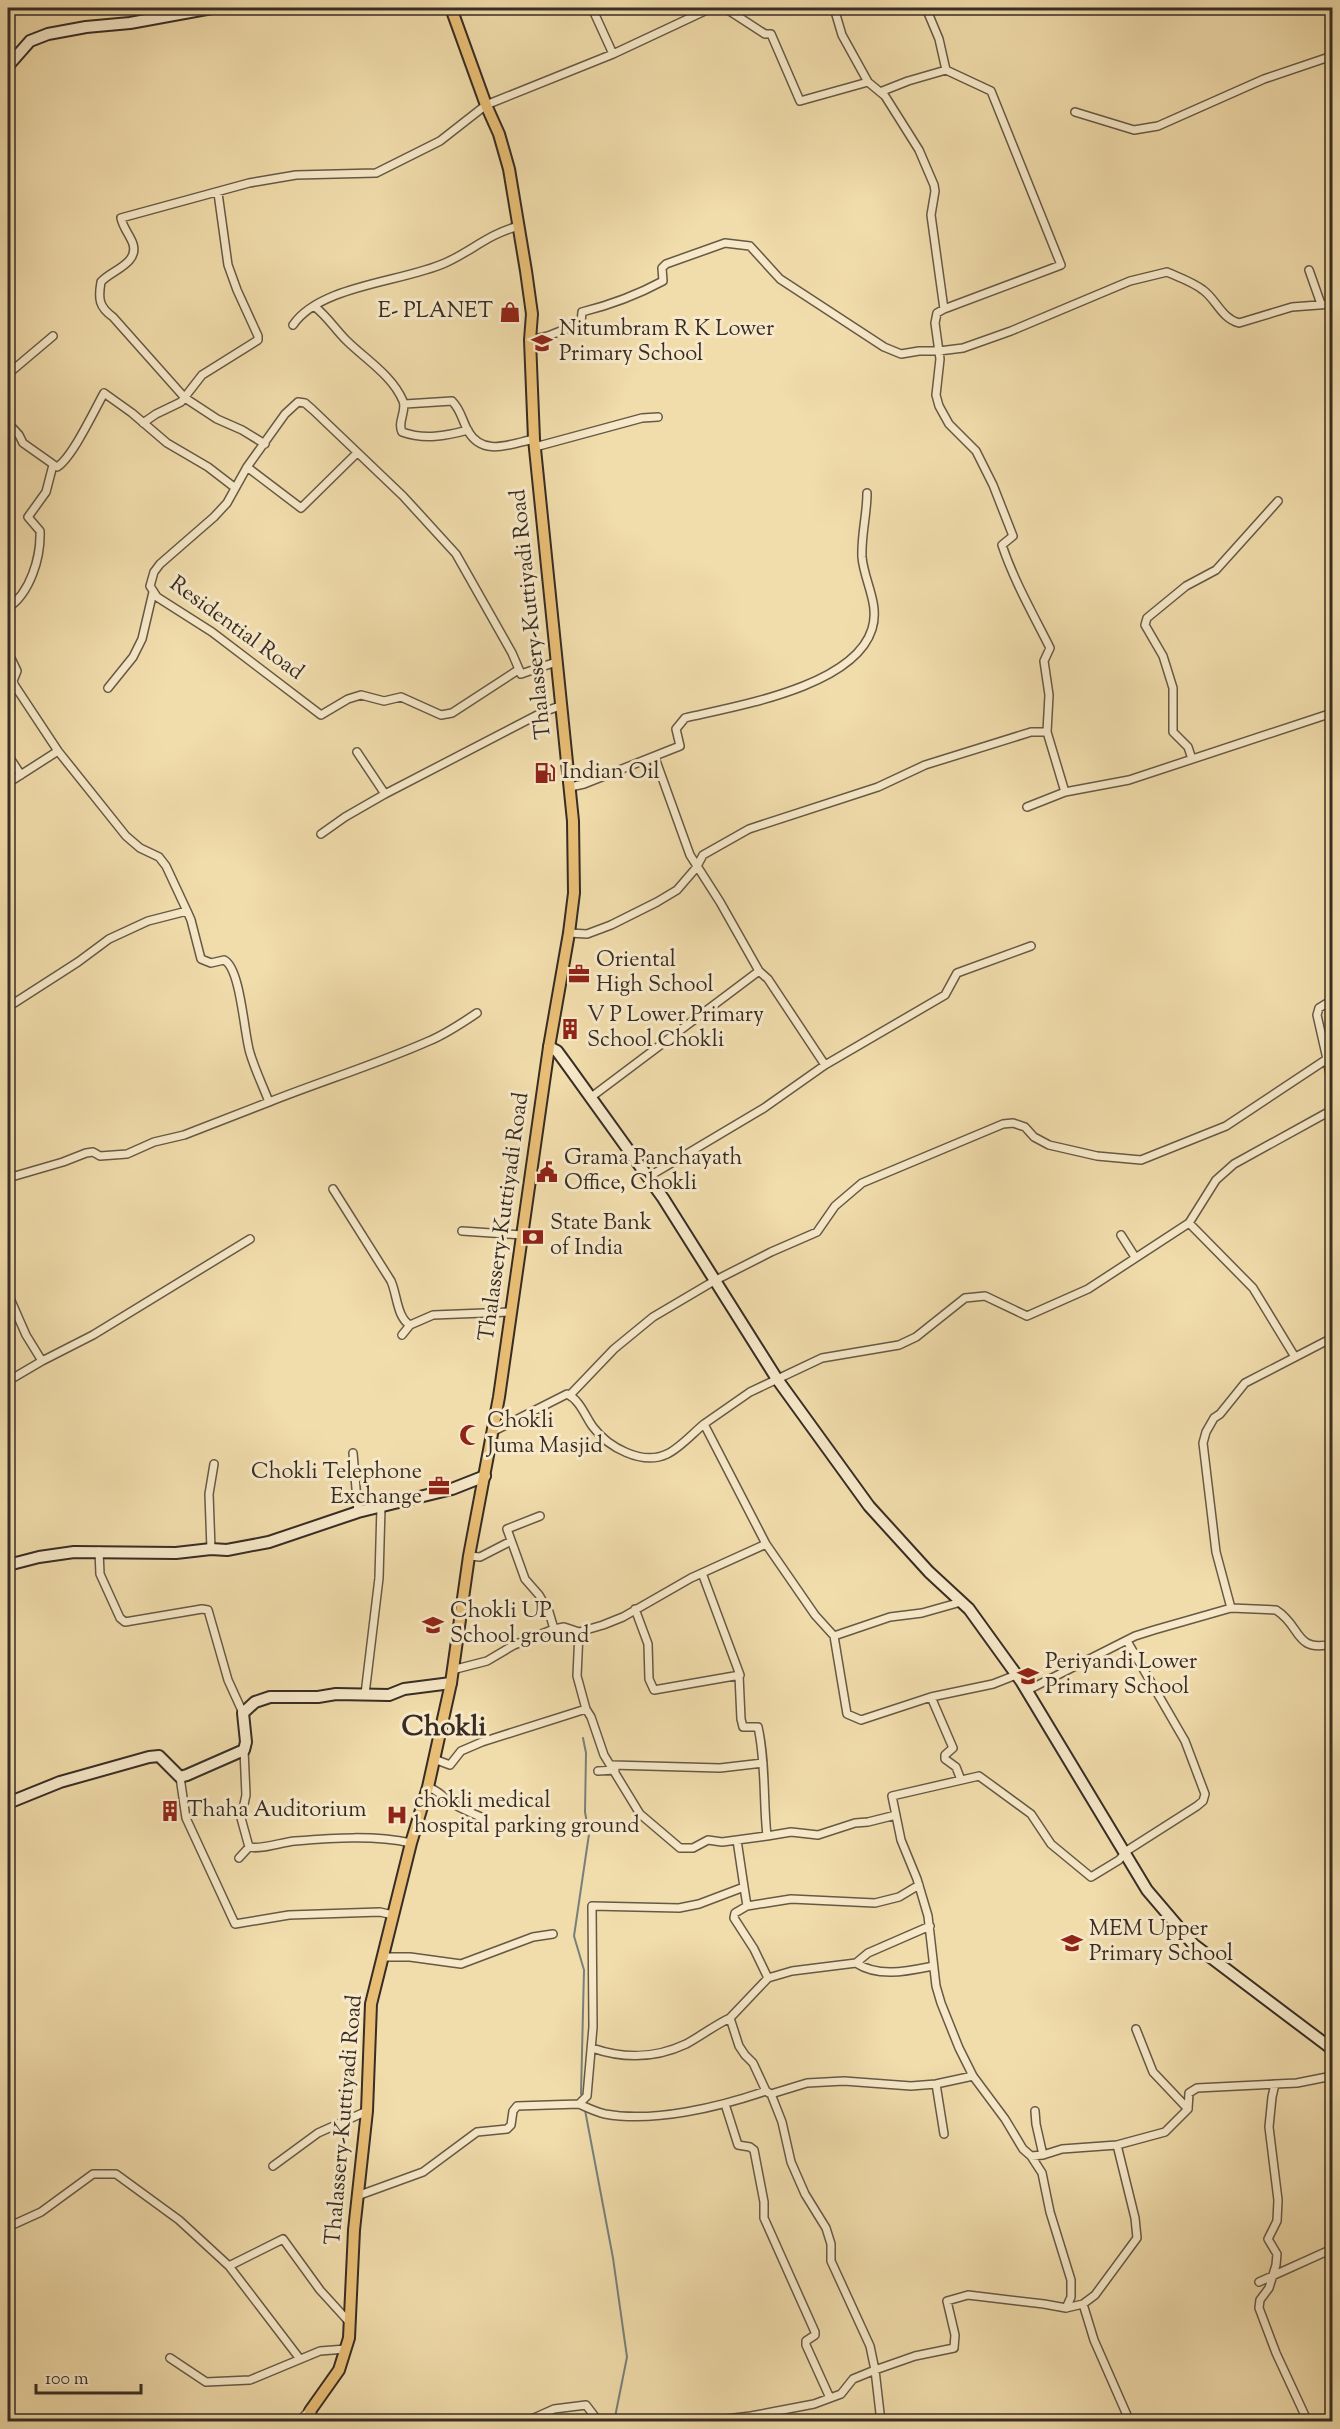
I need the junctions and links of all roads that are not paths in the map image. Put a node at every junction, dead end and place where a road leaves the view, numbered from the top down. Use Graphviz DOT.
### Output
graph roads {
  1 [pos="212,8"];
  2 [pos="452,8"];
  3 [pos="592,8"];
  4 [pos="686,8"];
  5 [pos="711,8"];
  6 [pos="725,8"];
  7 [pos="834,8"];
  8 [pos="926,8"];
  9 [pos="168,11"];
  10 [pos="692,17"];
  11 [pos="613,54"];
  12 [pos="1332,56"];
  13 [pos="8,66"];
  14 [pos="946,70"];
  15 [pos="868,82"];
  16 [pos="880,92"];
  17 [pos="486,105"];
  18 [pos="1075,112"];
  19 [pos="218,193"];
  20 [pos="519,226"];
  21 [pos="1309,270"];
  22 [pos="1321,304"];
  23 [pos="1332,304"];
  24 [pos="314,306"];
  25 [pos="944,309"];
  26 [pos="293,325"];
  27 [pos="53,336"];
  28 [pos="530,340"];
  29 [pos="939,351"];
  30 [pos="8,374"];
  31 [pos="184,398"];
  32 [pos="405,404"];
  33 [pos="658,417"];
  34 [pos="8,423"];
  35 [pos="143,423"];
  36 [pos="468,430"];
  37 [pos="534,443"];
  38 [pos="265,444"];
  39 [pos="357,453"];
  40 [pos="53,465"];
  41 [pos="247,467"];
  42 [pos="234,487"];
  43 [pos="867,493"];
  44 [pos="1278,501"];
  45 [pos="148,588"];
  46 [pos="8,608"];
  47 [pos="8,652"];
  48 [pos="556,662"];
  49 [pos="518,670"];
  50 [pos="108,688"];
  51 [pos="560,706"];
  52 [pos="1332,713"];
  53 [pos="1047,732"];
  54 [pos="58,751"];
  55 [pos="357,752"];
  56 [pos="8,755"];
  57 [pos="655,758"];
  58 [pos="1192,759"];
  59 [pos="21,775"];
  60 [pos="8,783"];
  61 [pos="570,787"];
  62 [pos="1065,792"];
  63 [pos="385,794"];
  64 [pos="1027,807"];
  65 [pos="321,834"];
  66 [pos="696,868"];
  67 [pos="186,911"];
  68 [pos="569,933"];
  69 [pos="1031,946"];
  70 [pos="759,971"];
  71 [pos="1332,1000"];
  72 [pos="8,1007"];
  73 [pos="477,1013"];
  74 [pos="549,1047"];
  75 [pos="1327,1059"];
  76 [pos="825,1065"];
  77 [pos="1332,1085"];
  78 [pos="590,1098"];
  79 [pos="269,1102"];
  80 [pos="1332,1110"];
  81 [pos="648,1177"];
  82 [pos="8,1178"];
  83 [pos="333,1189"];
  84 [pos="1189,1223"];
  85 [pos="462,1231"];
  86 [pos="522,1235"];
  87 [pos="1121,1235"];
  88 [pos="250,1239"];
  89 [pos="1135,1257"];
  90 [pos="714,1281"];
  91 [pos="8,1294"];
  92 [pos="511,1312"];
  93 [pos="410,1325"];
  94 [pos="402,1335"];
  95 [pos="1332,1338"];
  96 [pos="1295,1357"];
  97 [pos="42,1361"];
  98 [pos="777,1379"];
  99 [pos="8,1381"];
  100 [pos="570,1395"];
  101 [pos="704,1424"];
  102 [pos="492,1432"];
  103 [pos="353,1453"];
  104 [pos="214,1464"];
  105 [pos="485,1476"];
  106 [pos="381,1507"];
  107 [pos="358,1512"];
  108 [pos="540,1516"];
  109 [pos="511,1541"];
  110 [pos="766,1544"];
  111 [pos="212,1549"];
  112 [pos="99,1551"];
  113 [pos="469,1556"];
  114 [pos="8,1565"];
  115 [pos="702,1573"];
  116 [pos="961,1602"];
  117 [pos="1231,1608"];
  118 [pos="635,1609"];
  119 [pos="554,1629"];
  120 [pos="579,1632"];
  121 [pos="834,1636"];
  122 [pos="1126,1641"];
  123 [pos="1332,1644"];
  124 [pos="452,1670"];
  125 [pos="1016,1675"];
  126 [pos="739,1676"];
  127 [pos="451,1683"];
  128 [pos="1026,1691"];
  129 [pos="365,1694"];
  130 [pos="931,1697"];
  131 [pos="586,1709"];
  132 [pos="243,1713"];
  133 [pos="244,1750"];
  134 [pos="434,1759"];
  135 [pos="763,1763"];
  136 [pos="613,1768"];
  137 [pos="598,1771"];
  138 [pos="180,1777"];
  139 [pos="961,1780"];
  140 [pos="428,1787"];
  141 [pos="8,1803"];
  142 [pos="896,1815"];
  143 [pos="483,1818"];
  144 [pos="767,1836"];
  145 [pos="737,1840"];
  146 [pos="411,1843"];
  147 [pos="249,1847"];
  148 [pos="1125,1855"];
  149 [pos="239,1858"];
  150 [pos="919,1885"];
  151 [pos="744,1887"];
  152 [pos="747,1906"];
  153 [pos="393,1915"];
  154 [pos="930,1926"];
  155 [pos="553,1934"];
  156 [pos="383,1957"];
  157 [pos="856,1962"];
  158 [pos="933,1966"];
  159 [pos="768,1978"];
  160 [pos="730,2018"];
  161 [pos="1136,2029"];
  162 [pos="591,2048"];
  163 [pos="1332,2049"];
  164 [pos="973,2076"];
  165 [pos="1332,2076"];
  166 [pos="936,2084"];
  167 [pos="1275,2084"];
  168 [pos="768,2092"];
  169 [pos="579,2104"];
  170 [pos="725,2104"];
  171 [pos="1188,2109"];
  172 [pos="367,2111"];
  173 [pos="1035,2111"];
  174 [pos="944,2134"];
  175 [pos="1117,2145"];
  176 [pos="1043,2155"];
  177 [pos="1031,2156"];
  178 [pos="273,2166"];
  179 [pos="357,2196"];
  180 [pos="8,2227"];
  181 [pos="1332,2249"];
  182 [pos="229,2266"];
  183 [pos="1272,2277"];
  184 [pos="1259,2282"];
  185 [pos="1083,2304"];
  186 [pos="1066,2308"];
  187 [pos="350,2323"];
  188 [pos="346,2349"];
  189 [pos="170,2358"];
  190 [pos="300,2360"];
  191 [pos="875,2370"];
  192 [pos="830,2398"];
  193 [pos="311,2416"];
  194 [pos="300,2421"];
  195 [pos="525,2421"];
  196 [pos="599,2421"];
  197 [pos="699,2421"];
  198 [pos="881,2421"];
  199 [pos="1130,2421"];
  200 [pos="1308,2421"];
  1 -- 9 [label="main road"];
  2 -- 17 [label="main road, Thalassery-Kuttiyadi Road"];
  3 -- 11 [label="street"];
  4 -- 10 [label="street"];
  5 -- 10 [label="street"];
  6 -- 15 [label="street"];
  7 -- 15 [label="street"];
  8 -- 14 [label="street"];
  9 -- 13 [label="main road"];
  10 -- 11 [label="street"];
  11 -- 17 [label="street"];
  12 -- 18 [label="street"];
  14 -- 16 [label="street"];
  14 -- 25 [label="street"];
  15 -- 16 [label="street"];
  16 -- 25 [label="street"];
  17 -- 19 [label="street"];
  17 -- 20 [label="main road, Thalassery-Kuttiyadi Road"];
  19 -- 31 [label="street"];
  19 -- 31 [label="street"];
  20 -- 24 [label="street"];
  20 -- 28 [label="main road, Thalassery-Kuttiyadi Road"];
  21 -- 22 [label="street"];
  22 -- 23 [label="street"];
  22 -- 29 [label="street"];
  24 -- 26 [label="street"];
  24 -- 32 [label="street"];
  25 -- 29 [label="street"];
  27 -- 30 [label="street"];
  28 -- 29 [label="street"];
  28 -- 37 [label="main road, Thalassery-Kuttiyadi Road"];
  29 -- 53 [label="street"];
  31 -- 35 [label="street"];
  31 -- 38 [label="street"];
  32 -- 36 [label="street"];
  32 -- 36 [label="street"];
  33 -- 37 [label="street"];
  34 -- 40 [label="street"];
  35 -- 40 [label="street"];
  35 -- 42 [label="street"];
  36 -- 37 [label="street"];
  37 -- 48 [label="main road, Thalassery-Kuttiyadi Road"];
  38 -- 39 [label="street, Residential Road"];
  38 -- 41 [label="street, Residential Road"];
  39 -- 41 [label="street"];
  39 -- 49 [label="street"];
  40 -- 46 [label="street"];
  41 -- 42 [label="street, Residential Road"];
  42 -- 45 [label="street, Residential Road"];
  43 -- 57 [label="street"];
  44 -- 58 [label="street"];
  45 -- 49 [label="street, Residential Road"];
  45 -- 50 [label="street"];
  47 -- 54 [label="street"];
  48 -- 49 [label="street"];
  48 -- 51 [label="main road, Thalassery-Kuttiyadi Road"];
  51 -- 61 [label="main road, Thalassery-Kuttiyadi Road"];
  51 -- 63 [label="street"];
  52 -- 58 [label="street"];
  53 -- 62 [label="street"];
  53 -- 66 [label="street"];
  54 -- 59 [label="street"];
  54 -- 67 [label="street"];
  55 -- 63 [label="street"];
  56 -- 59 [label="street"];
  57 -- 61 [label="street"];
  57 -- 66 [label="street"];
  58 -- 62 [label="street"];
  59 -- 60 [label="street"];
  61 -- 68 [label="main road, Thalassery-Kuttiyadi Road"];
  62 -- 64 [label="street"];
  63 -- 65 [label="street"];
  66 -- 68 [label="street"];
  66 -- 70 [label="street"];
  67 -- 72 [label="street"];
  67 -- 79 [label="street"];
  68 -- 74 [label="main road, Thalassery-Kuttiyadi Road"];
  69 -- 76 [label="street"];
  70 -- 76 [label="street"];
  70 -- 78 [label="street"];
  71 -- 75 [label="street"];
  73 -- 79 [label="street"];
  74 -- 78 [label="main road"];
  74 -- 86 [label="main road, Thalassery-Kuttiyadi Road"];
  75 -- 77 [label="street"];
  75 -- 90 [label="street"];
  76 -- 81 [label="street"];
  78 -- 81 [label="main road"];
  79 -- 82 [label="street"];
  80 -- 84 [label="street"];
  81 -- 90 [label="main road"];
  83 -- 93 [label="street"];
  84 -- 89 [label="street"];
  84 -- 96 [label="street"];
  85 -- 86 [label="street"];
  86 -- 92 [label="main road, Thalassery-Kuttiyadi Road"];
  87 -- 89 [label="street"];
  88 -- 97 [label="street"];
  89 -- 98 [label="street"];
  90 -- 98 [label="main road"];
  90 -- 100 [label="street"];
  91 -- 97 [label="street"];
  92 -- 93 [label="street"];
  92 -- 102 [label="main road, Thalassery-Kuttiyadi Road"];
  93 -- 94 [label="street"];
  95 -- 96 [label="street"];
  96 -- 117 [label="street"];
  97 -- 99 [label="street"];
  98 -- 101 [label="street"];
  98 -- 116 [label="main road"];
  100 -- 101 [label="street"];
  100 -- 102 [label="street"];
  101 -- 110 [label="street"];
  102 -- 105 [label="main road, Thalassery-Kuttiyadi Road"];
  103 -- 107 [label="street"];
  104 -- 111 [label="street"];
  105 -- 106 [label="main road"];
  105 -- 113 [label="main road, Thalassery-Kuttiyadi Road"];
  106 -- 107 [label="main road"];
  106 -- 129 [label="street"];
  107 -- 111 [label="main road"];
  108 -- 109 [label="street"];
  109 -- 113 [label="street"];
  109 -- 119 [label="street"];
  110 -- 115 [label="street"];
  110 -- 121 [label="street"];
  111 -- 112 [label="main road"];
  112 -- 114 [label="main road"];
  112 -- 132 [label="street"];
  113 -- 124 [label="main road, Thalassery-Kuttiyadi Road"];
  115 -- 118 [label="street"];
  115 -- 126 [label="street"];
  116 -- 121 [label="street"];
  116 -- 125 [label="main road"];
  117 -- 122 [label="street"];
  117 -- 123 [label="street"];
  118 -- 120 [label="street"];
  118 -- 126 [label="street"];
  119 -- 120 [label="street"];
  119 -- 124 [label="street"];
  120 -- 131 [label="street"];
  121 -- 130 [label="street"];
  122 -- 128 [label="street"];
  122 -- 148 [label="street"];
  124 -- 127 [label="main road, Thalassery-Kuttiyadi Road"];
  125 -- 128 [label="main road"];
  125 -- 130 [label="street"];
  126 -- 135 [label="street"];
  127 -- 129 [label="main road"];
  127 -- 134 [label="main road, Thalassery-Kuttiyadi Road"];
  128 -- 148 [label="main road"];
  129 -- 132 [label="main road"];
  130 -- 139 [label="street"];
  131 -- 134 [label="street"];
  131 -- 136 [label="street"];
  132 -- 133 [label="main road"];
  133 -- 138 [label="main road"];
  133 -- 147 [label="street"];
  134 -- 140 [label="main road, Thalassery-Kuttiyadi Road"];
  135 -- 136 [label="street"];
  135 -- 144 [label="street"];
  136 -- 137 [label="street"];
  136 -- 145 [label="street"];
  138 -- 141 [label="main road"];
  138 -- 153 [label="street"];
  139 -- 142 [label="street"];
  139 -- 148 [label="street"];
  140 -- 143 [label="street"];
  140 -- 146 [label="main road, Thalassery-Kuttiyadi Road"];
  142 -- 144 [label="street"];
  142 -- 150 [label="street"];
  144 -- 145 [label="street"];
  145 -- 151 [label="street"];
  146 -- 147 [label="street"];
  146 -- 153 [label="main road, Thalassery-Kuttiyadi Road"];
  147 -- 149 [label="street"];
  148 -- 163 [label="main road"];
  150 -- 152 [label="street"];
  150 -- 154 [label="street"];
  151 -- 152 [label="street"];
  151 -- 162 [label="street"];
  152 -- 159 [label="street"];
  153 -- 156 [label="main road, Thalassery-Kuttiyadi Road"];
  154 -- 157 [label="street"];
  154 -- 158 [label="street"];
  155 -- 156 [label="street"];
  156 -- 172 [label="main road, Thalassery-Kuttiyadi Road"];
  157 -- 158 [label="street"];
  157 -- 159 [label="street"];
  158 -- 164 [label="street"];
  159 -- 160 [label="street"];
  160 -- 162 [label="street"];
  160 -- 168 [label="street"];
  161 -- 171 [label="street"];
  162 -- 169 [label="street"];
  164 -- 166 [label="street"];
  164 -- 177 [label="street"];
  165 -- 167 [label="street"];
  166 -- 168 [label="street"];
  166 -- 174 [label="street"];
  167 -- 171 [label="street"];
  167 -- 183 [label="street"];
  168 -- 170 [label="street"];
  168 -- 191 [label="street"];
  169 -- 170 [label="street"];
  169 -- 179 [label="street"];
  170 -- 192 [label="street"];
  171 -- 175 [label="street"];
  172 -- 178 [label="street"];
  172 -- 179 [label="main road, Thalassery-Kuttiyadi Road"];
  173 -- 176 [label="street"];
  175 -- 176 [label="street"];
  175 -- 185 [label="street"];
  176 -- 177 [label="street"];
  177 -- 186 [label="street"];
  179 -- 187 [label="main road, Thalassery-Kuttiyadi Road"];
  180 -- 182 [label="street"];
  181 -- 183 [label="street"];
  182 -- 187 [label="street"];
  182 -- 190 [label="street"];
  183 -- 184 [label="street"];
  183 -- 200 [label="street"];
  185 -- 186 [label="street"];
  185 -- 199 [label="street"];
  186 -- 191 [label="street"];
  187 -- 188 [label="main road, Thalassery-Kuttiyadi Road"];
  188 -- 190 [label="street"];
  188 -- 193 [label="main road, Thalassery-Kuttiyadi Road"];
  189 -- 190 [label="street"];
  191 -- 192 [label="street"];
  191 -- 198 [label="street"];
  192 -- 197 [label="street"];
  193 -- 194 [label="street"];
  195 -- 196 [label="street"];
}
